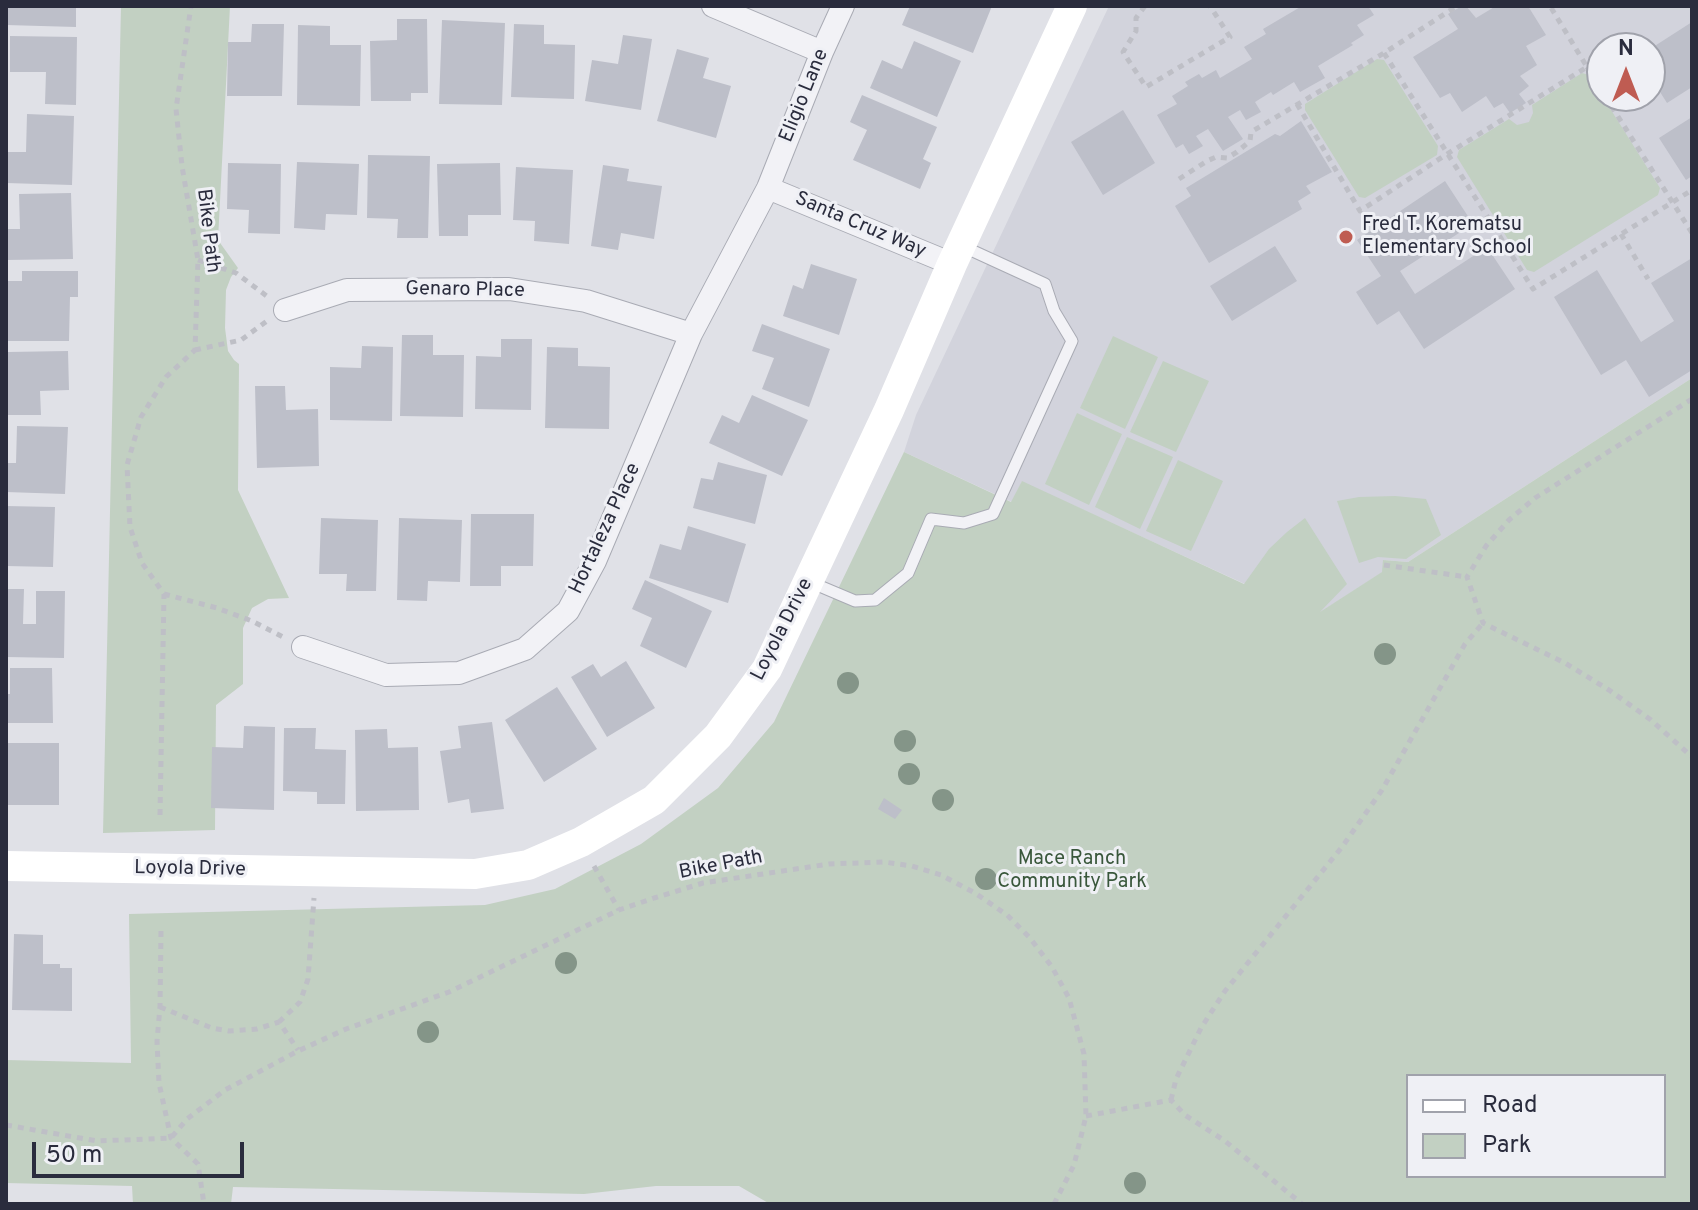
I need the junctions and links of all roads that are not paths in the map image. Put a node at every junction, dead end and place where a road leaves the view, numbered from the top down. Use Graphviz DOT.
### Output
graph roads {
  1 [pos="713,6"];
  2 [pos="843,6"];
  3 [pos="1072,6"];
  4 [pos="822,52"];
  5 [pos="768,188"];
  6 [pos="957,255"];
  7 [pos="285,310"];
  8 [pos="691,334"];
  9 [pos="809,581"];
  10 [pos="303,647"];
  11 [pos="6,866"];
  1 -- 4 [label="street"];
  2 -- 4 [label="street, Eligio Lane"];
  3 -- 6 [label="street, Loyola Drive"];
  4 -- 5 [label="street, Eligio Lane"];
  5 -- 6 [label="street, Santa Cruz Way"];
  5 -- 8 [label="street, Hortaleza Place"];
  6 -- 9 [label="street, Loyola Drive"];
  6 -- 9 [label="lane"];
  7 -- 8 [label="street, Genaro Place"];
  8 -- 10 [label="street, Hortaleza Place"];
  9 -- 11 [label="street, Loyola Drive"];
}
